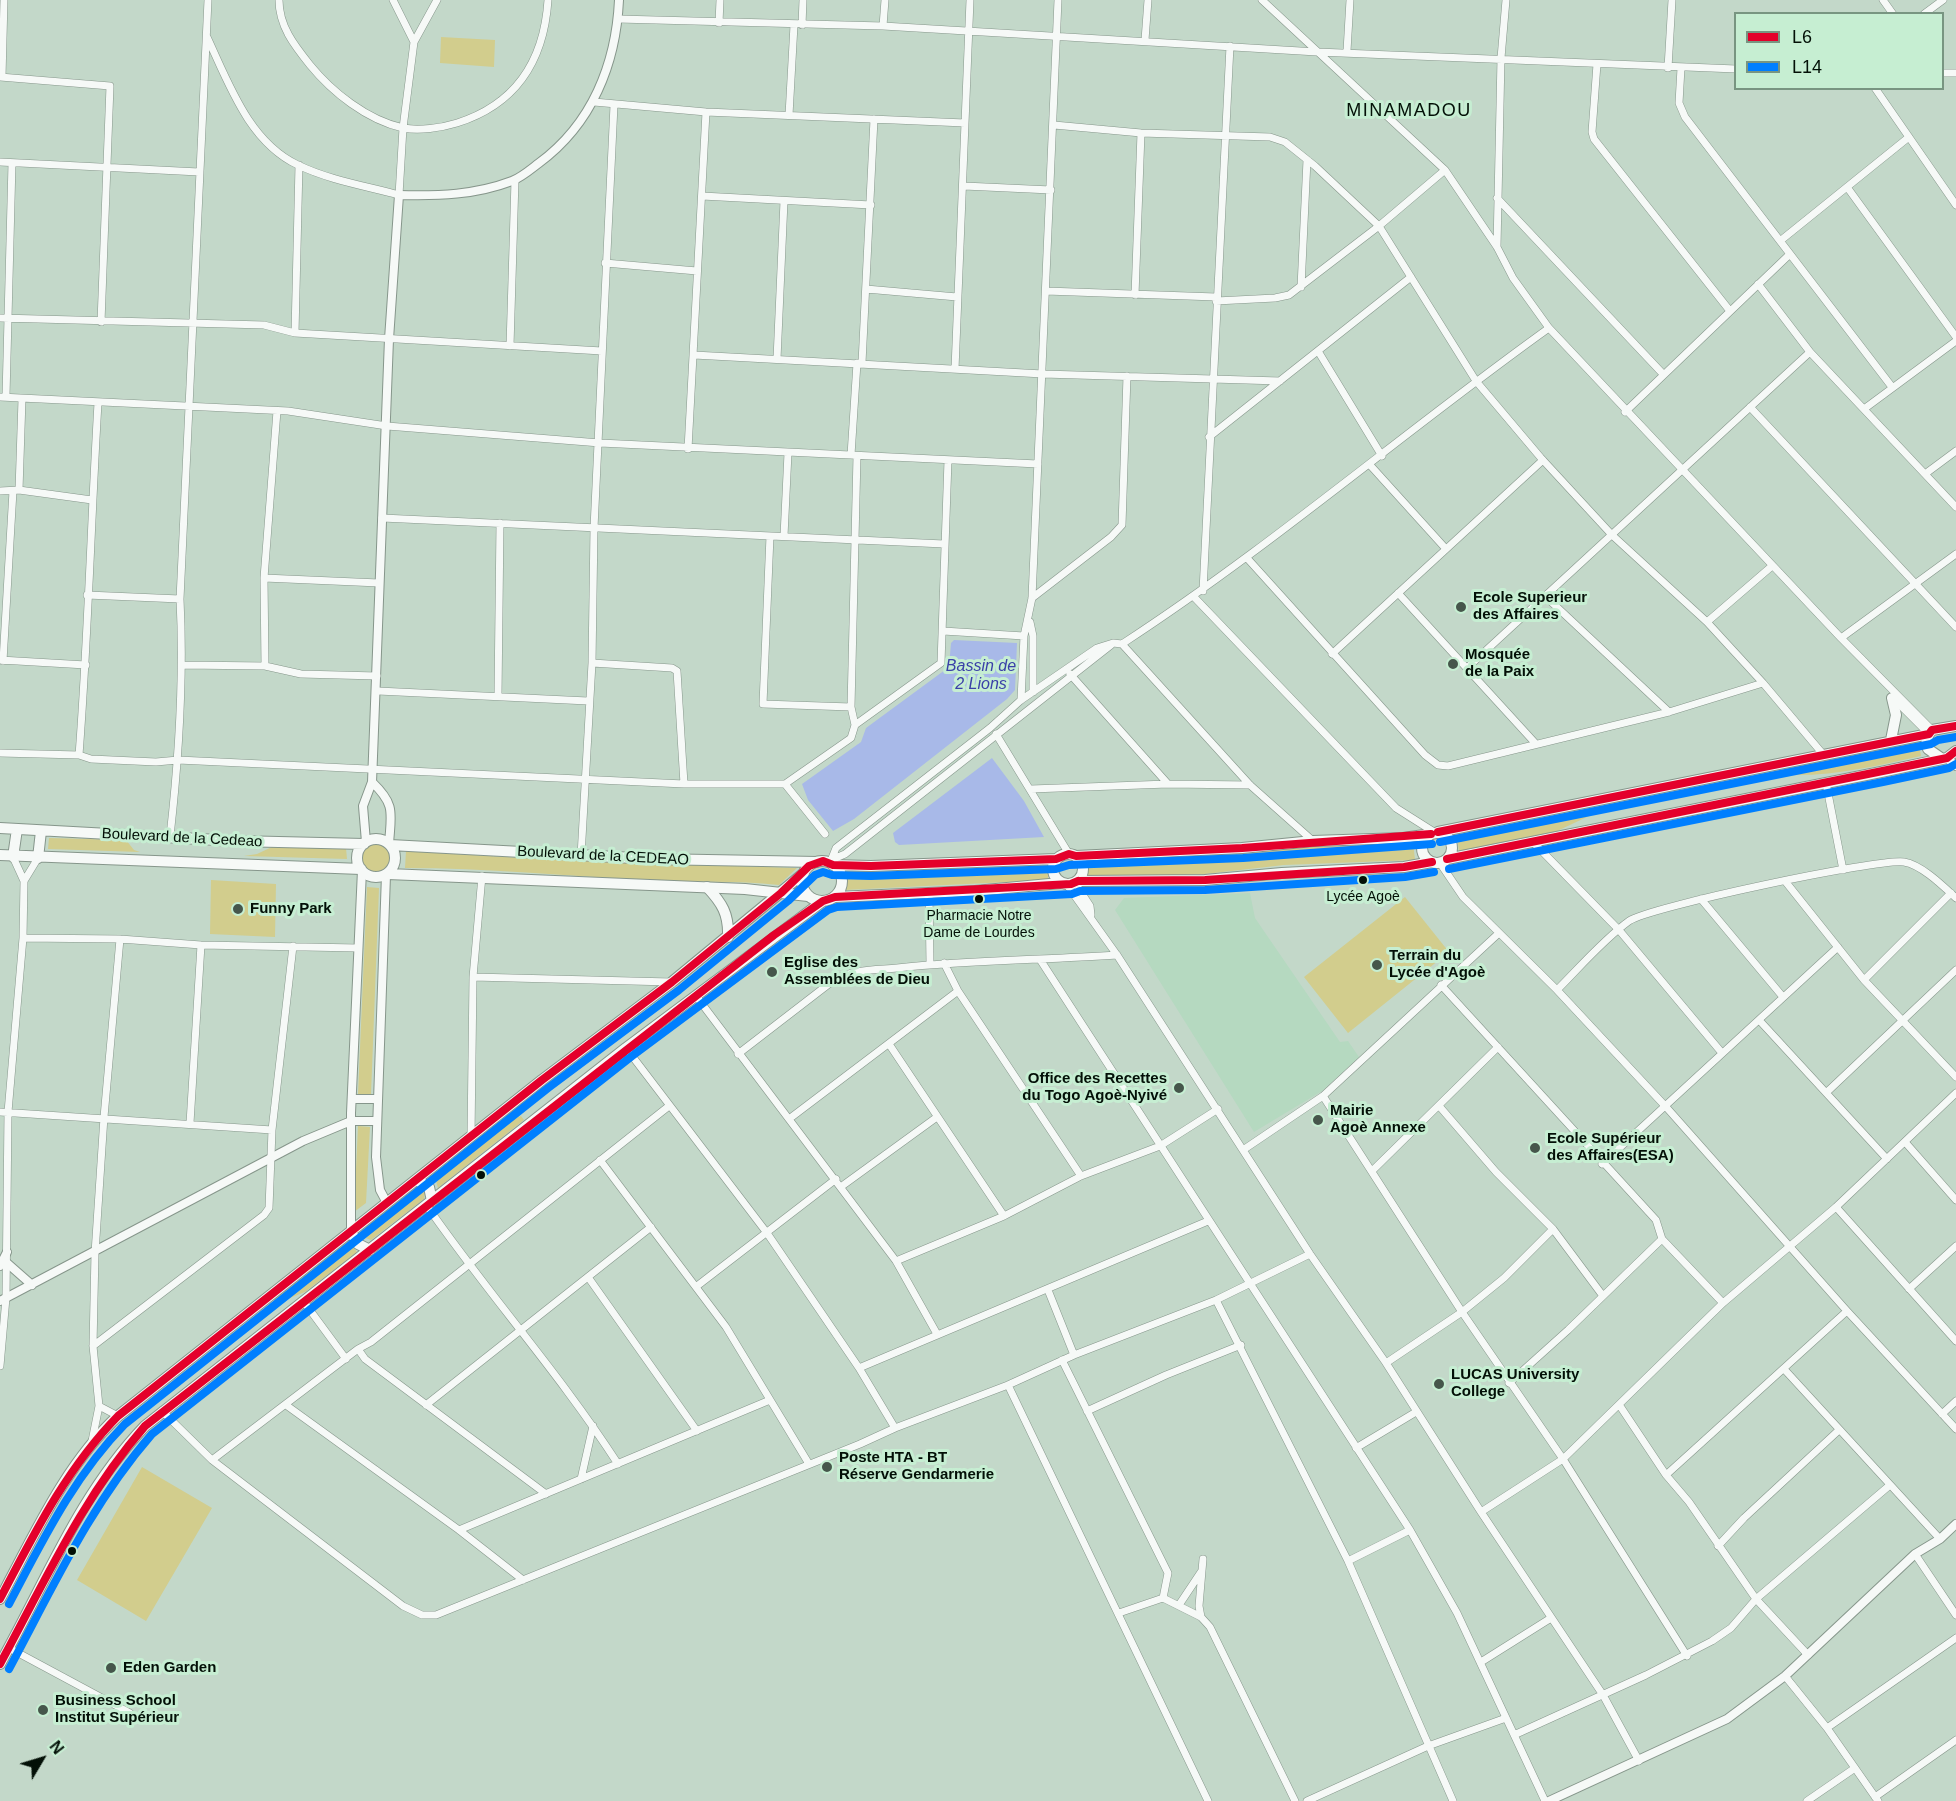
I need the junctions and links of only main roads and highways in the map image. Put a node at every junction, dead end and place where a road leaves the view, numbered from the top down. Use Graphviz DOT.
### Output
graph roads {
  1 [pos="1892,698"];
  2 [pos="1951,727"];
  3 [pos="1930,732"];
  4 [pos="1956,737"];
  5 [pos="1891,740"];
  6 [pos="1951,754"];
  7 [pos="0,828"];
  8 [pos="17,829"];
  9 [pos="41,831"];
  10 [pos="1434,833"];
  11 [pos="365,843"];
  12 [pos="389,845"];
  13 [pos="0,855"];
  14 [pos="1072,855"];
  15 [pos="13,857"];
  16 [pos="38,858"];
  17 [pos="1056,859"];
  18 [pos="1440,861"];
  19 [pos="817,862"];
  20 [pos="831,863"];
  21 [pos="361,870"];
  22 [pos="804,873"];
  23 [pos="387,874"];
  24 [pos="1070,883"];
  25 [pos="707,887"];
  26 [pos="781,893"];
  27 [pos="808,896"];
  28 [pos="835,897"];
  29 [pos="823,901"];
  30 [pos="728,937"];
  31 [pos="416,1180"];
  32 [pos="429,1203"];
  33 [pos="351,1232"];
  34 [pos="370,1250"];
  35 [pos="3,1584"];
  36 [pos="0,1599"];
  37 [pos="0,1664"];
  1 -- 5 [label="main road"];
  2 -- 3 [label="main road"];
  2 -- 4 [label="main road"];
  3 -- 5 [label="main road"];
  3 -- 6 [label="main road"];
  5 -- 10 [label="main road"];
  6 -- 18 [label="main road"];
  7 -- 8 [label="main road, Boulevard de la Cedeao"];
  8 -- 9 [label="main road, Boulevard de la Cedeao"];
  8 -- 15 [label="main road"];
  9 -- 11 [label="main road, Boulevard de la Cedeao"];
  9 -- 16 [label="main road"];
  10 -- 14 [label="main road"];
  10 -- 18 [label="main road"];
  10 -- 18 [label="main road"];
  11 -- 12 [label="main road"];
  11 -- 21 [label="main road"];
  12 -- 19 [label="main road, Boulevard de la CEDEAO"];
  12 -- 23 [label="main road"];
  13 -- 15 [label="main road, Boulevard de la Cedeao"];
  14 -- 17 [label="main road"];
  14 -- 24 [label="main road"];
  15 -- 16 [label="main road, Boulevard de la Cedeao"];
  16 -- 21 [label="main road, Boulevard de la Cedeao"];
  17 -- 20 [label="main road"];
  17 -- 24 [label="main road"];
  18 -- 24 [label="main road"];
  19 -- 20 [label="main road"];
  19 -- 22 [label="main road"];
  20 -- 28 [label="main road"];
  21 -- 23 [label="main road"];
  22 -- 26 [label="main road"];
  22 -- 27 [label="main road"];
  23 -- 25 [label="main road, Boulevard de la CEDEAO"];
  24 -- 28 [label="main road"];
  25 -- 26 [label="main road, Boulevard de la CEDEAO"];
  25 -- 30 [label="main road"];
  26 -- 27 [label="main road, Boulevard de la CEDEAO"];
  26 -- 30 [label="main road"];
  27 -- 29 [label="main road"];
  28 -- 29 [label="main road"];
  29 -- 32 [label="main road"];
  30 -- 31 [label="main road"];
  31 -- 32 [label="main road"];
  31 -- 33 [label="main road"];
  32 -- 34 [label="main road"];
  33 -- 34 [label="main road"];
  33 -- 35 [label="main road"];
  34 -- 37 [label="main road"];
  35 -- 36 [label="main road"];
}
